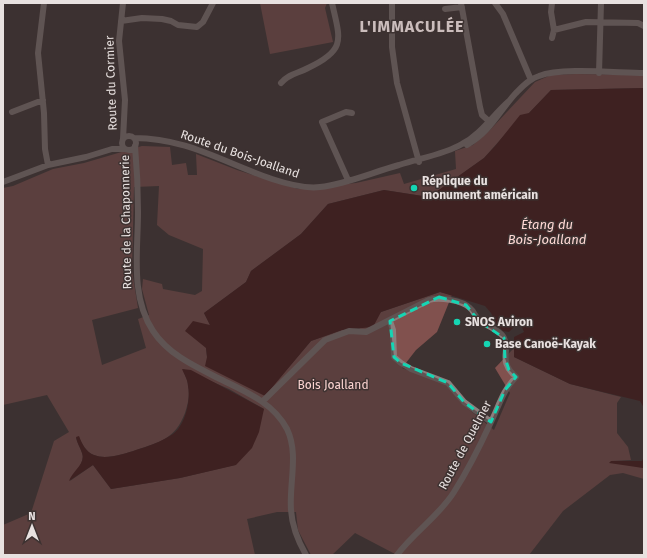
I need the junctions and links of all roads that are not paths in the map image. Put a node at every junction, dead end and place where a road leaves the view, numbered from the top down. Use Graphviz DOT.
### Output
graph roads {
  1 [pos="44,3"];
  2 [pos="123,3"];
  3 [pos="213,3"];
  4 [pos="332,3"];
  5 [pos="392,3"];
  6 [pos="495,3"];
  7 [pos="552,3"];
  8 [pos="601,3"];
  9 [pos="461,5"];
  10 [pos="445,9"];
  11 [pos="121,21"];
  12 [pos="600,22"];
  13 [pos="644,26"];
  14 [pos="554,30"];
  15 [pos="552,38"];
  16 [pos="599,73"];
  17 [pos="644,73"];
  18 [pos="531,80"];
  19 [pos="281,83"];
  20 [pos="43,100"];
  21 [pos="12,112"];
  22 [pos="482,112"];
  23 [pos="352,113"];
  24 [pos="491,122"];
  25 [pos="124,123"];
  26 [pos="482,132"];
  27 [pos="122,140"];
  28 [pos="134,141"];
  29 [pos="112,148"];
  30 [pos="126,150"];
  31 [pos="418,161"];
  32 [pos="136,162"];
  33 [pos="48,165"];
  34 [pos="368,174"];
  35 [pos="348,180"];
  36 [pos="3,182"];
  37 [pos="390,321"];
  38 [pos="263,401"];
  39 [pos="491,422"];
  40 [pos="306,555"];
  41 [pos="396,555"];
  1 -- 20 [label="street"];
  2 -- 11 [label="street, Route du Cormier"];
  3 -- 11 [label="street"];
  4 -- 19 [label="street"];
  5 -- 31 [label="street"];
  6 -- 18 [label="street"];
  7 -- 14 [label="street"];
  8 -- 12 [label="street"];
  9 -- 10 [label="street"];
  9 -- 22 [label="street"];
  11 -- 25 [label="street, Route du Cormier"];
  12 -- 13 [label="street"];
  12 -- 14 [label="street"];
  12 -- 16 [label="street"];
  14 -- 15 [label="street"];
  16 -- 17 [label="street, Route du Bois-Joalland"];
  16 -- 18 [label="street, Route du Bois-Joalland"];
  18 -- 24 [label="street, Route du Bois-Joalland"];
  20 -- 21 [label="street"];
  20 -- 33 [label="street"];
  22 -- 24 [label="street"];
  22 -- 26 [label="street"];
  23 -- 35 [label="street"];
  24 -- 26 [label="street, Route du Bois-Joalland"];
  25 -- 27 [label="street, Route du Cormier"];
  25 -- 28 [label="street"];
  26 -- 31 [label="street, Route du Bois-Joalland"];
  27 -- 28 [label="street"];
  27 -- 29 [label="street"];
  27 -- 30 [label="street, Route du Cormier"];
  28 -- 30 [label="street"];
  28 -- 32 [label="street, Route de la Chaponnerie"];
  28 -- 35 [label="street, Route du Bois-Joalland"];
  29 -- 30 [label="street"];
  29 -- 33 [label="street"];
  30 -- 32 [label="street, Route du Cormier"];
  31 -- 34 [label="street, Route du Bois-Joalland"];
  31 -- 34 [label="street, Route du Bois-Joalland"];
  32 -- 38 [label="street, Route de la Chaponnerie"];
  33 -- 36 [label="street"];
  34 -- 35 [label="street, Route du Bois-Joalland"];
  37 -- 38 [label="street"];
  37 -- 39 [label="street"];
  37 -- 39 [label="street, Route de Quelmer"];
  38 -- 40 [label="street, Route de la Chaponnerie"];
  39 -- 41 [label="street, Route de Quelmer"];
}
